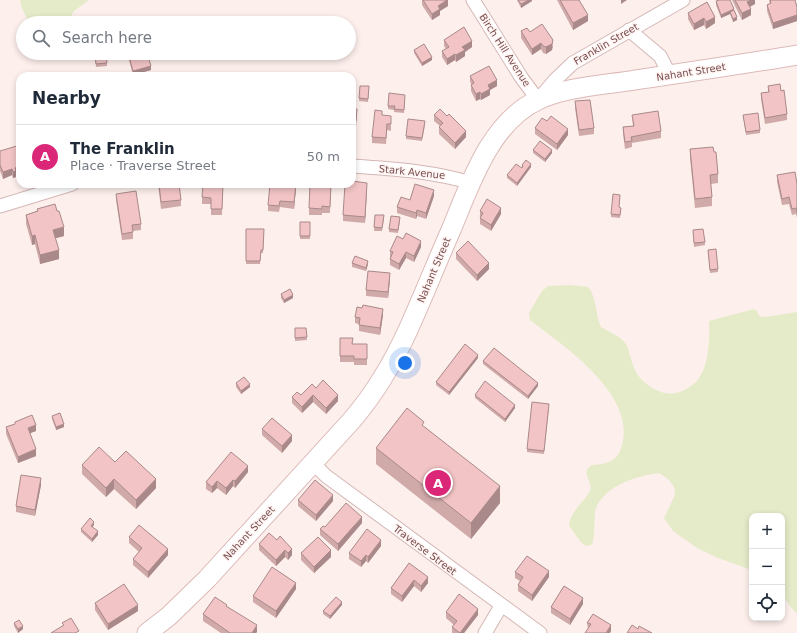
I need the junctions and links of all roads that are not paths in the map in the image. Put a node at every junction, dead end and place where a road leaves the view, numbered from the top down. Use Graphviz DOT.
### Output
graph roads {
  1 [pos="473,0"];
  2 [pos="683,0"];
  3 [pos="629,30"];
  4 [pos="797,55"];
  5 [pos="670,75"];
  6 [pos="538,100"];
  7 [pos="356,166"];
  8 [pos="471,182"];
  9 [pos="59,188"];
  10 [pos="0,206"];
  11 [pos="313,463"];
  12 [pos="501,606"];
  13 [pos="147,633"];
  14 [pos="484,633"];
  15 [pos="540,633"];
  1 -- 6 [label="street, Birch Hill Avenue"];
  2 -- 3 [label="street, Franklin Street"];
  3 -- 5 [label="street"];
  3 -- 6 [label="street, Franklin Street"];
  4 -- 5 [label="main road, Nahant Street"];
  5 -- 6 [label="main road, Nahant Street"];
  6 -- 8 [label="main road, Nahant Street"];
  7 -- 8 [label="street, Stark Avenue"];
  8 -- 11 [label="main road, Nahant Street"];
  9 -- 10 [label="street"];
  11 -- 12 [label="street, Traverse Street"];
  11 -- 13 [label="main road, Nahant Street"];
  12 -- 14 [label="street"];
  12 -- 15 [label="street, Traverse Street"];
}
